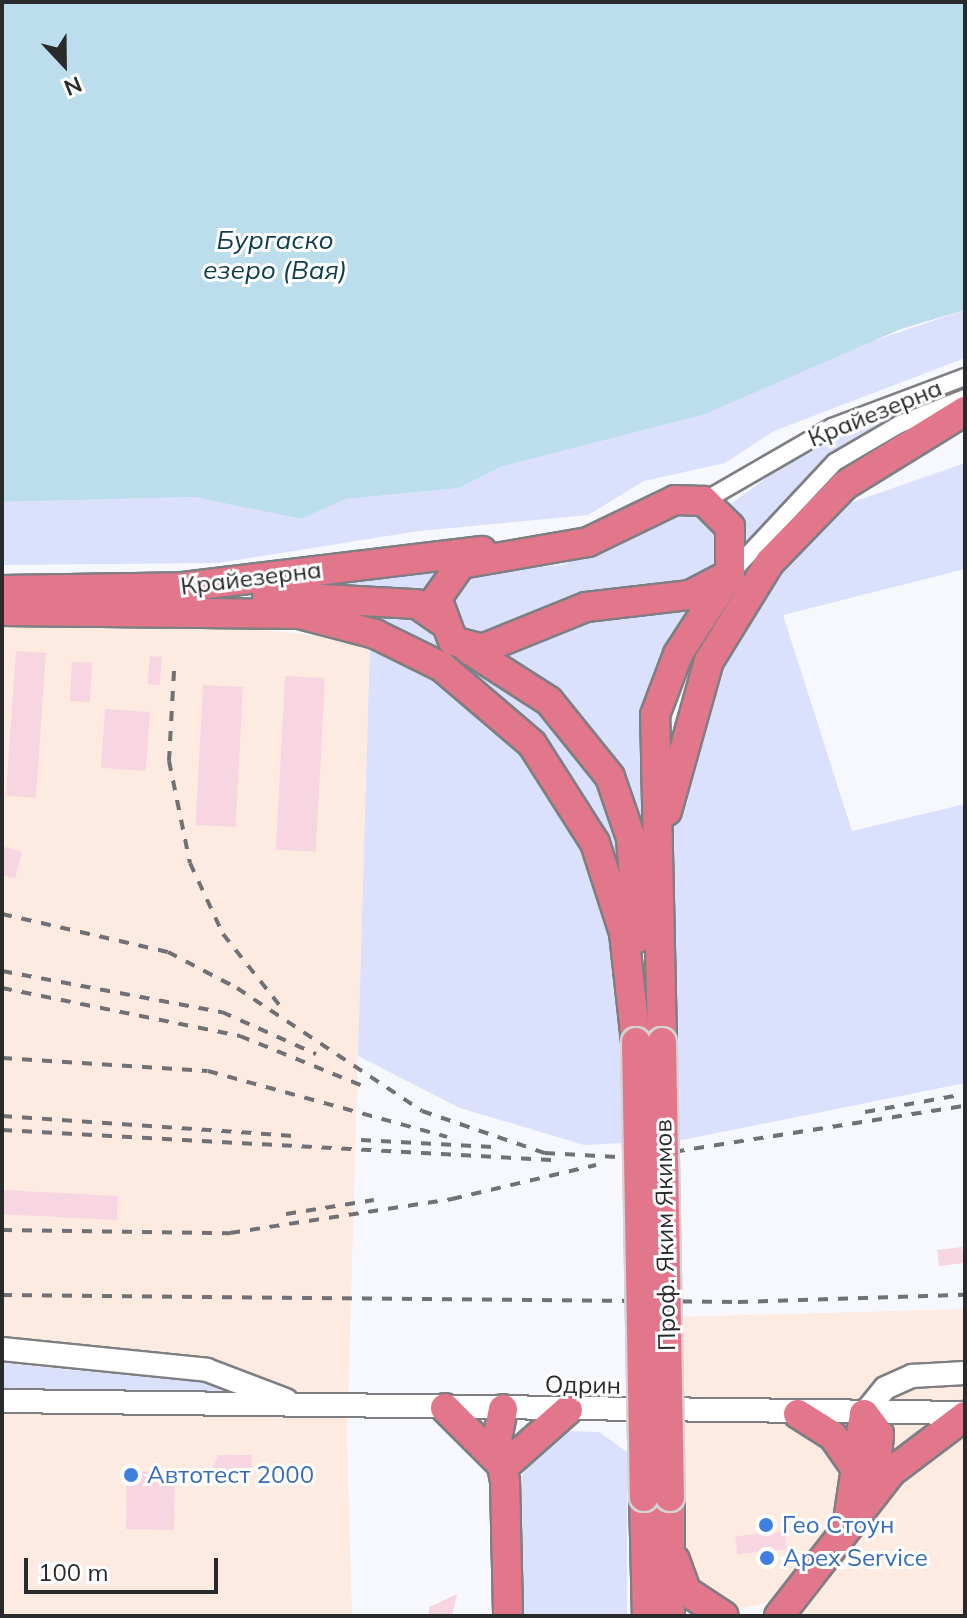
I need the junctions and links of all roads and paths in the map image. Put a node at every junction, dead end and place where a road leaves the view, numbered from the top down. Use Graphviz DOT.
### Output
graph roads {
  1 [pos="965,377"];
  2 [pos="965,398"];
  3 [pos="965,411"];
  4 [pos="704,501"];
  5 [pos="499,552"];
  6 [pos="730,574"];
  7 [pos="2,590"];
  8 [pos="127,610"];
  9 [pos="2,611"];
  10 [pos="441,621"];
  11 [pos="468,649"];
  12 [pos="659,855"];
  13 [pos="649,1042"];
  14 [pos="2,1349"];
  15 [pos="965,1373"];
  16 [pos="2,1401"];
  17 [pos="300,1405"];
  18 [pos="445,1408"];
  19 [pos="503,1409"];
  20 [pos="568,1410"];
  21 [pos="798,1414"];
  22 [pos="864,1414"];
  23 [pos="965,1414"];
  24 [pos="505,1470"];
  25 [pos="866,1484"];
  26 [pos="657,1497"];
  27 [pos="670,1531"];
  28 [pos="796,1593"];
  29 [pos="644,1610"];
  30 [pos="508,1616"];
  31 [pos="670,1616"];
  32 [pos="724,1616"];
  33 [pos="754,1616"];
  34 [pos="779,1616"];
  1 -- 4 [label="street, Крайезерна"];
  2 -- 6 [label="street"];
  3 -- 12 [label="highway"];
  4 -- 5 [label="highway"];
  4 -- 6 [label="highway"];
  5 -- 7 [label="highway, Крайезерна"];
  5 -- 10 [label="highway"];
  6 -- 11 [label="highway"];
  6 -- 12 [label="highway"];
  8 -- 9 [label="highway"];
  8 -- 10 [label="highway"];
  8 -- 13 [label="highway"];
  10 -- 11 [label="highway"];
  11 -- 13 [label="highway"];
  12 -- 13 [label="highway, Проф. Яким Якимов"];
  13 -- 26 [label="highway, Проф. Яким Якимов, bridge"];
  14 -- 17 [label="main road, Одрин"];
  15 -- 22 [label="main road"];
  16 -- 17 [label="main road, Одрин"];
  17 -- 18 [label="main road, Одрин"];
  18 -- 19 [label="main road, Одрин"];
  18 -- 24 [label="highway"];
  19 -- 20 [label="main road, Одрин"];
  19 -- 24 [label="highway"];
  20 -- 21 [label="main road, Одрин"];
  20 -- 24 [label="highway"];
  21 -- 22 [label="main road, Одрин"];
  21 -- 25 [label="highway"];
  22 -- 23 [label="main road, Одрин"];
  22 -- 25 [label="highway"];
  23 -- 25 [label="highway"];
  24 -- 30 [label="highway"];
  25 -- 28 [label="highway"];
  26 -- 27 [label="highway, Проф. Яким Якимов"];
  26 -- 29 [label="highway, Проф. Яким Якимов"];
  27 -- 31 [label="highway, Проф. Яким Якимов"];
  27 -- 32 [label="highway"];
  28 -- 33 [label="highway"];
  28 -- 34 [label="highway"];
}
